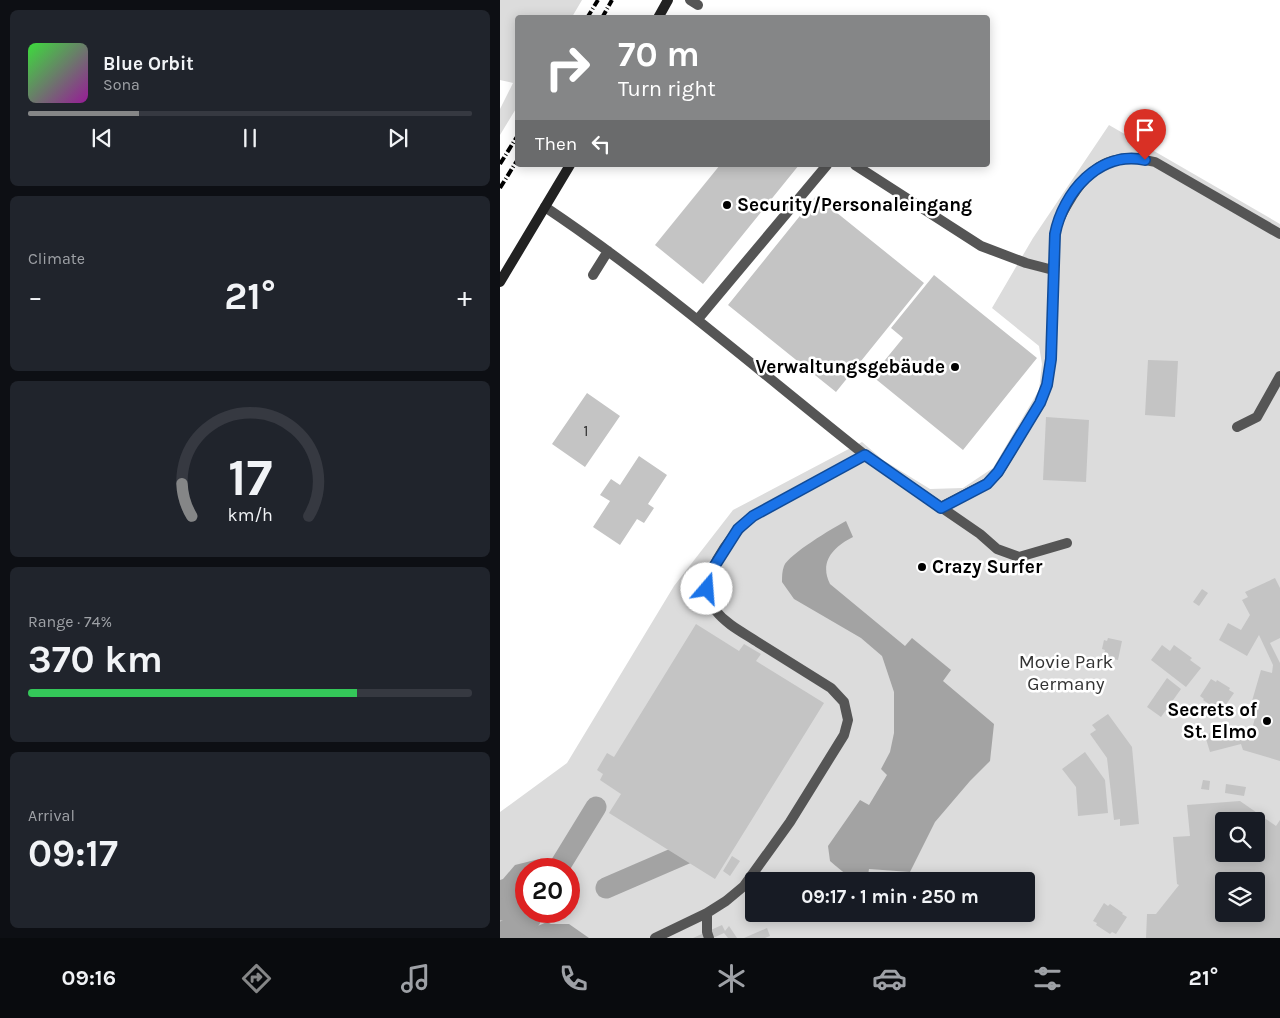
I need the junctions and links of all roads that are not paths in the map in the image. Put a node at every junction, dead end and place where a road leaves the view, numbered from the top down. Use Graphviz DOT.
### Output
graph roads {
  1 [pos="668,0"];
  2 [pos="660,15"];
  3 [pos="569,167"];
  4 [pos="825,167"];
  5 [pos="858,167"];
  6 [pos="545,207"];
  7 [pos="1280,234"];
  8 [pos="608,251"];
  9 [pos="1053,270"];
  10 [pos="593,275"];
  11 [pos="500,282"];
  12 [pos="698,319"];
  13 [pos="1280,380"];
  14 [pos="1237,427"];
  15 [pos="865,455"];
  16 [pos="941,508"];
  17 [pos="1067,543"];
  18 [pos="707,913"];
  19 [pos="655,938"];
  20 [pos="710,938"];
  1 -- 2 [label="street"];
  3 -- 6 [label="street"];
  4 -- 12 [label="lane"];
  5 -- 9 [label="lane"];
  6 -- 8 [label="lane"];
  6 -- 11 [label="street"];
  7 -- 9 [label="lane"];
  8 -- 10 [label="lane"];
  8 -- 12 [label="lane"];
  9 -- 16 [label="lane"];
  12 -- 15 [label="lane"];
  13 -- 14 [label="lane"];
  15 -- 16 [label="lane"];
  15 -- 18 [label="lane"];
  16 -- 17 [label="lane"];
  18 -- 19 [label="lane"];
  18 -- 20 [label="lane"];
}
